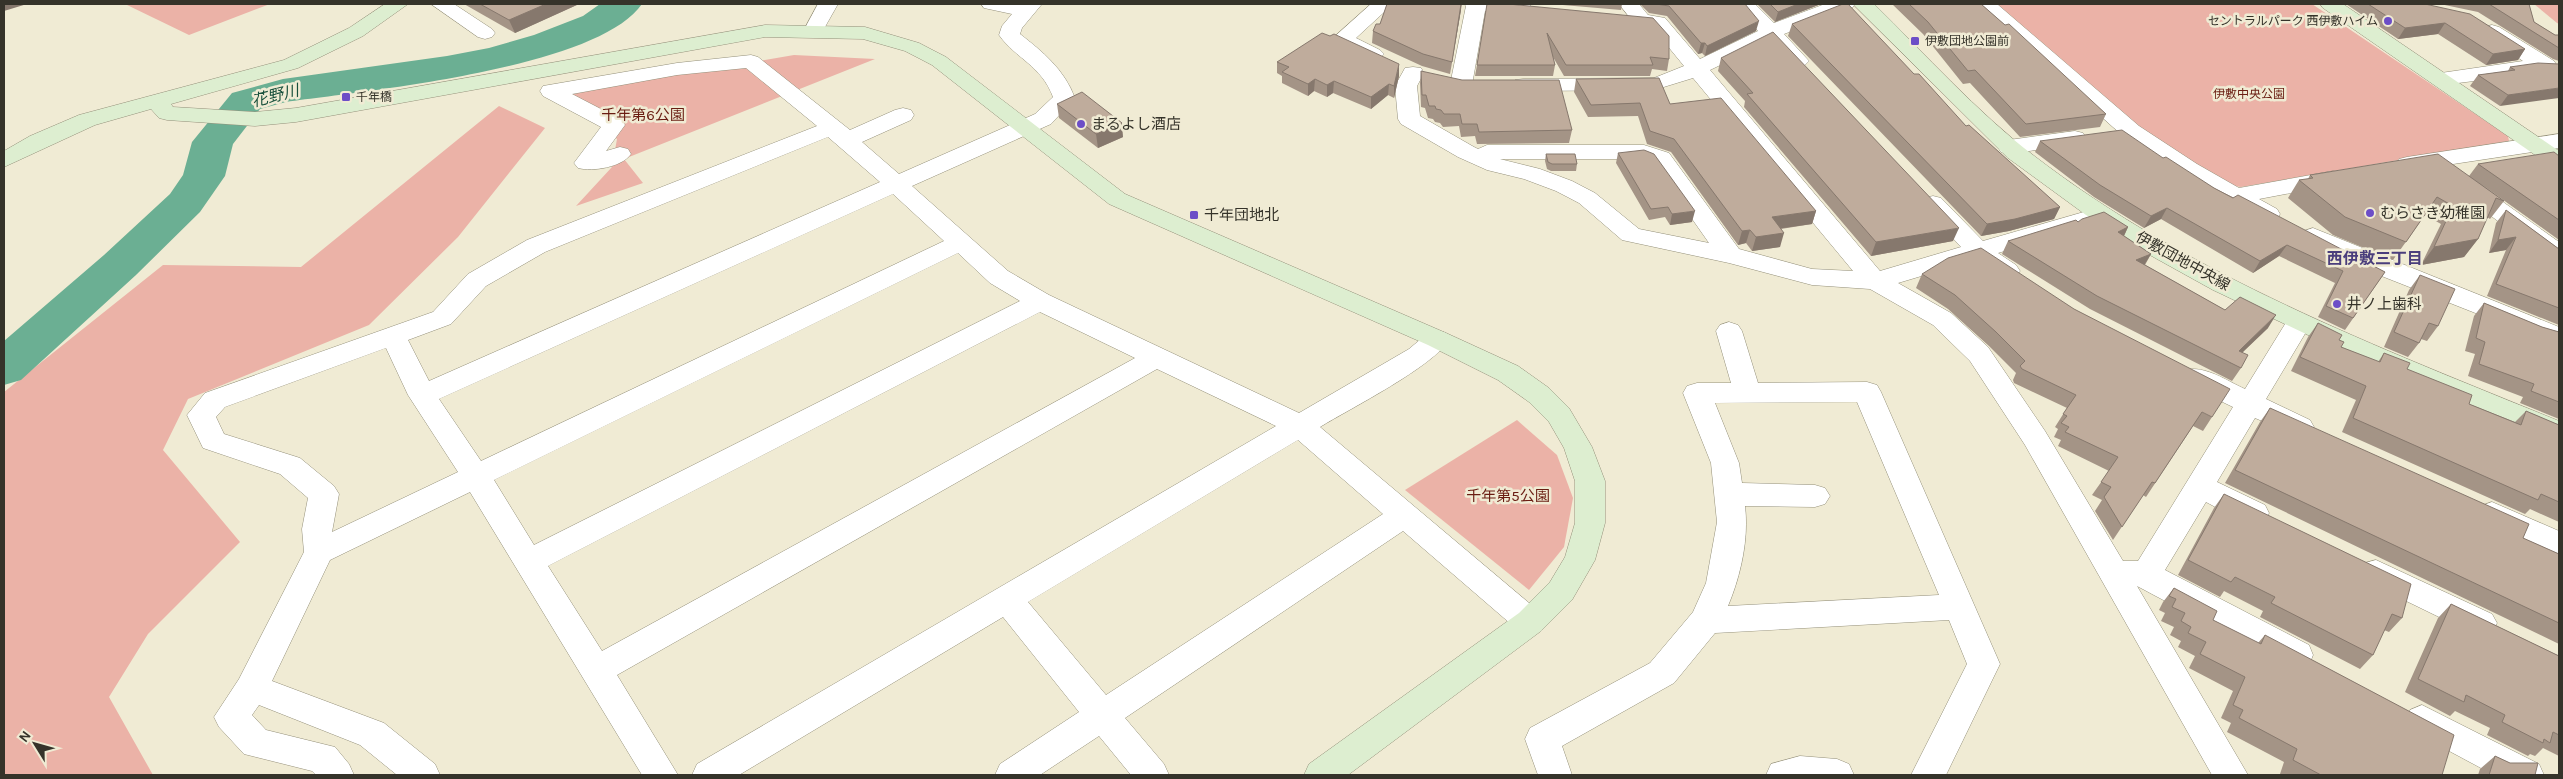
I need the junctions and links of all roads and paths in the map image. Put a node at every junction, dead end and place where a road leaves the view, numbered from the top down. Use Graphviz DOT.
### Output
graph roads {
  1 [pos="398,4"];
  2 [pos="441,4"];
  3 [pos="828,4"];
  4 [pos="991,4"];
  5 [pos="1383,4"];
  6 [pos="1475,4"];
  7 [pos="1744,4"];
  8 [pos="1845,4"];
  9 [pos="1863,4"];
  10 [pos="1985,4"];
  11 [pos="2330,4"];
  12 [pos="1029,7"];
  13 [pos="1544,10"];
  14 [pos="1628,13"];
  15 [pos="2479,23"];
  16 [pos="814,30"];
  17 [pos="1771,32"];
  18 [pos="485,33"];
  19 [pos="2552,67"];
  20 [pos="1698,69"];
  21 [pos="2442,79"];
  22 [pos="1455,81"];
  23 [pos="1818,82"];
  24 [pos="156,102"];
  25 [pos="903,115"];
  26 [pos="1025,126"];
  27 [pos="2131,130"];
  28 [pos="841,134"];
  29 [pos="2559,141"];
  30 [pos="2536,145"];
  31 [pos="2009,147"];
  32 [pos="1466,152"];
  33 [pos="620,154"];
  34 [pos="4,160"];
  35 [pos="2429,160"];
  36 [pos="2559,161"];
  37 [pos="2390,167"];
  38 [pos="2351,174"];
  39 [pos="895,184"];
  40 [pos="1918,187"];
  41 [pos="2233,196"];
  42 [pos="2101,214"];
  43 [pos="961,242"];
  44 [pos="1978,250"];
  45 [pos="2559,254"];
  46 [pos="1730,255"];
  47 [pos="1874,281"];
  48 [pos="2029,285"];
  49 [pos="1040,301"];
  50 [pos="2299,322"];
  51 [pos="1729,331"];
  52 [pos="393,336"];
  53 [pos="2559,337"];
  54 [pos="1437,339"];
  55 [pos="1157,357"];
  56 [pos="2172,365"];
  57 [pos="1747,392"];
  58 [pos="422,395"];
  59 [pos="2249,404"];
  60 [pos="1300,426"];
  61 [pos="2559,432"];
  62 [pos="2320,436"];
  63 [pos="477,478"];
  64 [pos="2200,486"];
  65 [pos="1730,494"];
  66 [pos="1815,496"];
  67 [pos="2471,504"];
  68 [pos="1405,514"];
  69 [pos="2281,526"];
  70 [pos="2559,544"];
  71 [pos="319,552"];
  72 [pos="2352,561"];
  73 [pos="528,562"];
  74 [pos="2114,570"];
  75 [pos="2146,575"];
  76 [pos="1007,600"];
  77 [pos="1958,607"];
  78 [pos="1706,620"];
  79 [pos="1530,622"];
  80 [pos="2505,635"];
  81 [pos="2319,666"];
  82 [pos="597,670"];
  83 [pos="252,688"];
  84 [pos="2397,707"];
  85 [pos="1102,715"];
  86 [pos="2233,771"];
  87 [pos="337,775"];
  88 [pos="422,775"];
  89 [pos="661,775"];
  90 [pos="709,775"];
  91 [pos="1012,775"];
  92 [pos="1152,775"];
  93 [pos="1321,775"];
  94 [pos="1555,775"];
  95 [pos="1783,775"];
  96 [pos="1838,775"];
  97 [pos="1928,775"];
  98 [pos="2527,775"];
  1 -- 24 [label="street"];
  2 -- 18 [label="street"];
  3 -- 16 [label="street"];
  4 -- 12 [label="street"];
  5 -- 22 [label="street"];
  6 -- 13 [label="street"];
  6 -- 22 [label="street"];
  7 -- 17 [label="street"];
  8 -- 17 [label="street"];
  9 -- 31 [label="street, 伊敷団地中央線"];
  10 -- 27 [label="street"];
  11 -- 21 [label="street"];
  12 -- 26 [label="street"];
  14 -- 20 [label="street"];
  15 -- 19 [label="street"];
  16 -- 24 [label="street"];
  16 -- 26 [label="street"];
  17 -- 20 [label="street"];
  17 -- 23 [label="street"];
  19 -- 21 [label="street"];
  20 -- 22 [label="street"];
  20 -- 47 [label="street"];
  21 -- 30 [label="street"];
  22 -- 32 [label="street"];
  24 -- 34 [label="street"];
  25 -- 28 [label="street"];
  26 -- 39 [label="street"];
  26 -- 54 [label="street"];
  27 -- 31 [label="street"];
  27 -- 41 [label="street"];
  28 -- 33 [label="street"];
  28 -- 39 [label="street"];
  28 -- 52 [label="street"];
  29 -- 30 [label="street"];
  30 -- 35 [label="street"];
  30 -- 36 [label="street"];
  31 -- 42 [label="street, 伊敷団地中央線"];
  32 -- 46 [label="street"];
  32 -- 46 [label="street"];
  35 -- 37 [label="street"];
  35 -- 45 [label="street"];
  38 -- 41 [label="street"];
  39 -- 43 [label="street"];
  39 -- 58 [label="street"];
  40 -- 44 [label="street"];
  41 -- 53 [label="street"];
  42 -- 44 [label="street"];
  42 -- 50 [label="street, 伊敷団地中央線"];
  43 -- 49 [label="street"];
  43 -- 63 [label="street"];
  44 -- 47 [label="street"];
  44 -- 48 [label="street"];
  46 -- 47 [label="street"];
  47 -- 74 [label="street"];
  49 -- 55 [label="street"];
  49 -- 73 [label="street"];
  50 -- 59 [label="street"];
  50 -- 61 [label="street, 伊敷団地中央線"];
  51 -- 57 [label="street"];
  52 -- 58 [label="street"];
  52 -- 71 [label="street"];
  54 -- 60 [label="street"];
  54 -- 79 [label="street"];
  55 -- 60 [label="street"];
  55 -- 82 [label="street"];
  56 -- 59 [label="street"];
  57 -- 65 [label="street"];
  57 -- 77 [label="street"];
  58 -- 63 [label="street"];
  59 -- 62 [label="street"];
  59 -- 64 [label="street"];
  60 -- 68 [label="street"];
  60 -- 76 [label="street"];
  63 -- 71 [label="street"];
  63 -- 73 [label="street"];
  64 -- 69 [label="street"];
  64 -- 75 [label="street"];
  65 -- 66 [label="street"];
  65 -- 78 [label="street"];
  67 -- 70 [label="street"];
  68 -- 79 [label="street"];
  68 -- 85 [label="street"];
  71 -- 83 [label="street"];
  72 -- 80 [label="street"];
  73 -- 82 [label="street"];
  74 -- 75 [label="street"];
  74 -- 86 [label="street"];
  75 -- 81 [label="street"];
  76 -- 85 [label="street"];
  76 -- 90 [label="street"];
  77 -- 78 [label="street"];
  77 -- 97 [label="street"];
  78 -- 94 [label="street"];
  79 -- 93 [label="street"];
  82 -- 89 [label="street"];
  83 -- 87 [label="street"];
  83 -- 88 [label="street"];
  84 -- 98 [label="street"];
  85 -- 91 [label="street"];
  85 -- 92 [label="street"];
  95 -- 96 [label="street"];
}
